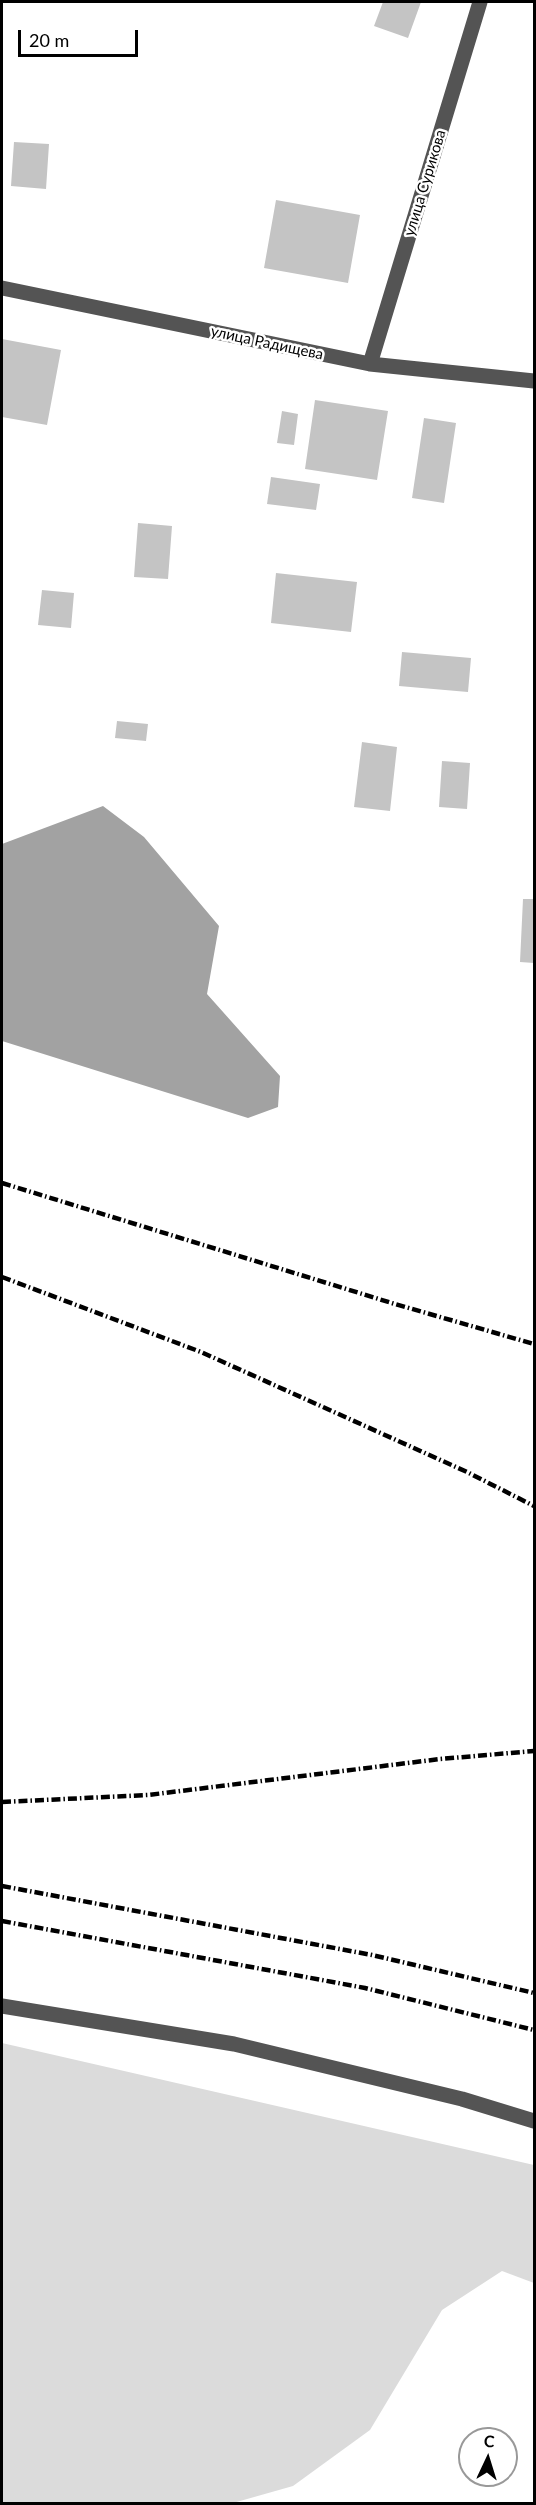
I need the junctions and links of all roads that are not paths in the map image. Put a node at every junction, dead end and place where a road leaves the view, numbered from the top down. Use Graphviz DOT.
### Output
graph roads {
  1 [pos="480,2"];
  2 [pos="2,288"];
  3 [pos="370,364"];
  4 [pos="534,381"];
  5 [pos="2,2006"];
  6 [pos="534,2121"];
  1 -- 3 [label="street, улица Сурикова"];
  2 -- 3 [label="street, улица Радищева"];
  3 -- 4 [label="street, улица Радищева"];
  5 -- 6 [label="street"];
}
